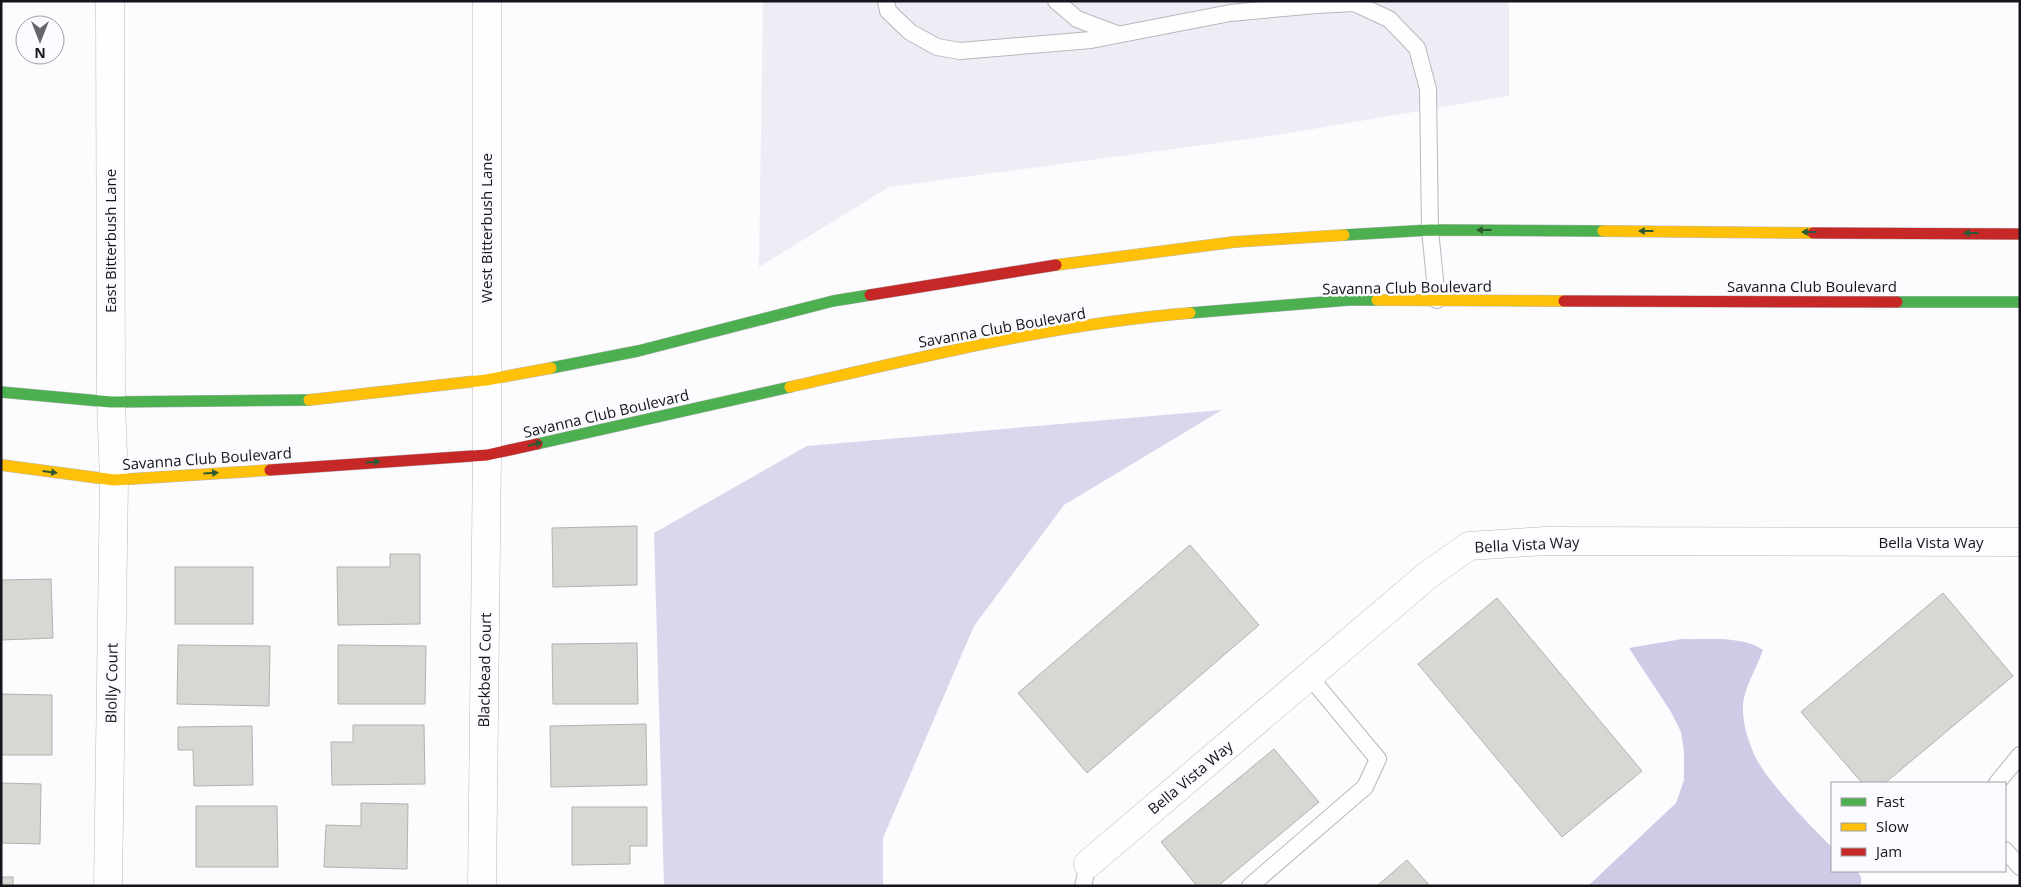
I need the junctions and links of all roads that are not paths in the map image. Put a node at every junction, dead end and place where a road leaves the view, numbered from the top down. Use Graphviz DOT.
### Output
graph roads {
  1 [pos="110,1"];
  2 [pos="487,1"];
  3 [pos="886,1"];
  4 [pos="1056,1"];
  5 [pos="1230,7"];
  6 [pos="1119,35"];
  7 [pos="1430,230"];
  8 [pos="2020,234"];
  9 [pos="1437,300"];
  10 [pos="2020,302"];
  11 [pos="486,380"];
  12 [pos="1,392"];
  13 [pos="111,402"];
  14 [pos="487,455"];
  15 [pos="1,466"];
  16 [pos="114,480"];
  17 [pos="2020,542"];
  18 [pos="1309,676"];
  19 [pos="2020,755"];
  20 [pos="1998,782"];
  21 [pos="2006,851"];
  22 [pos="2020,868"];
  23 [pos="1086,875"];
  24 [pos="108,886"];
  25 [pos="482,886"];
  26 [pos="1250,886"];
  1 -- 13 [label="street, East Bitterbush Lane"];
  2 -- 11 [label="street, West Bitterbush Lane"];
  3 -- 6 [label="lane"];
  4 -- 6 [label="lane"];
  5 -- 6 [label="lane"];
  5 -- 7 [label="lane"];
  8 -- 7 [label="street, one-way"];
  7 -- 9 [label="lane"];
  7 -- 11 [label="street"];
  9 -- 10 [label="street, Savanna Club Boulevard"];
  14 -- 9 [label="street, Savanna Club Boulevard, one-way"];
  11 -- 13 [label="street"];
  11 -- 14 [label="street, West Bitterbush Lane"];
  12 -- 13 [label="street"];
  13 -- 16 [label="street, East Bitterbush Lane"];
  16 -- 14 [label="street, Savanna Club Boulevard, one-way"];
  14 -- 25 [label="street, Blackbead Court"];
  15 -- 16 [label="street, Savanna Club Boulevard, one-way"];
  16 -- 24 [label="street, Blolly Court"];
  17 -- 18 [label="street, Bella Vista Way"];
  18 -- 23 [label="street, Bella Vista Way"];
  18 -- 26 [label="lane"];
  19 -- 20 [label="lane"];
  21 -- 22 [label="lane"];
}
